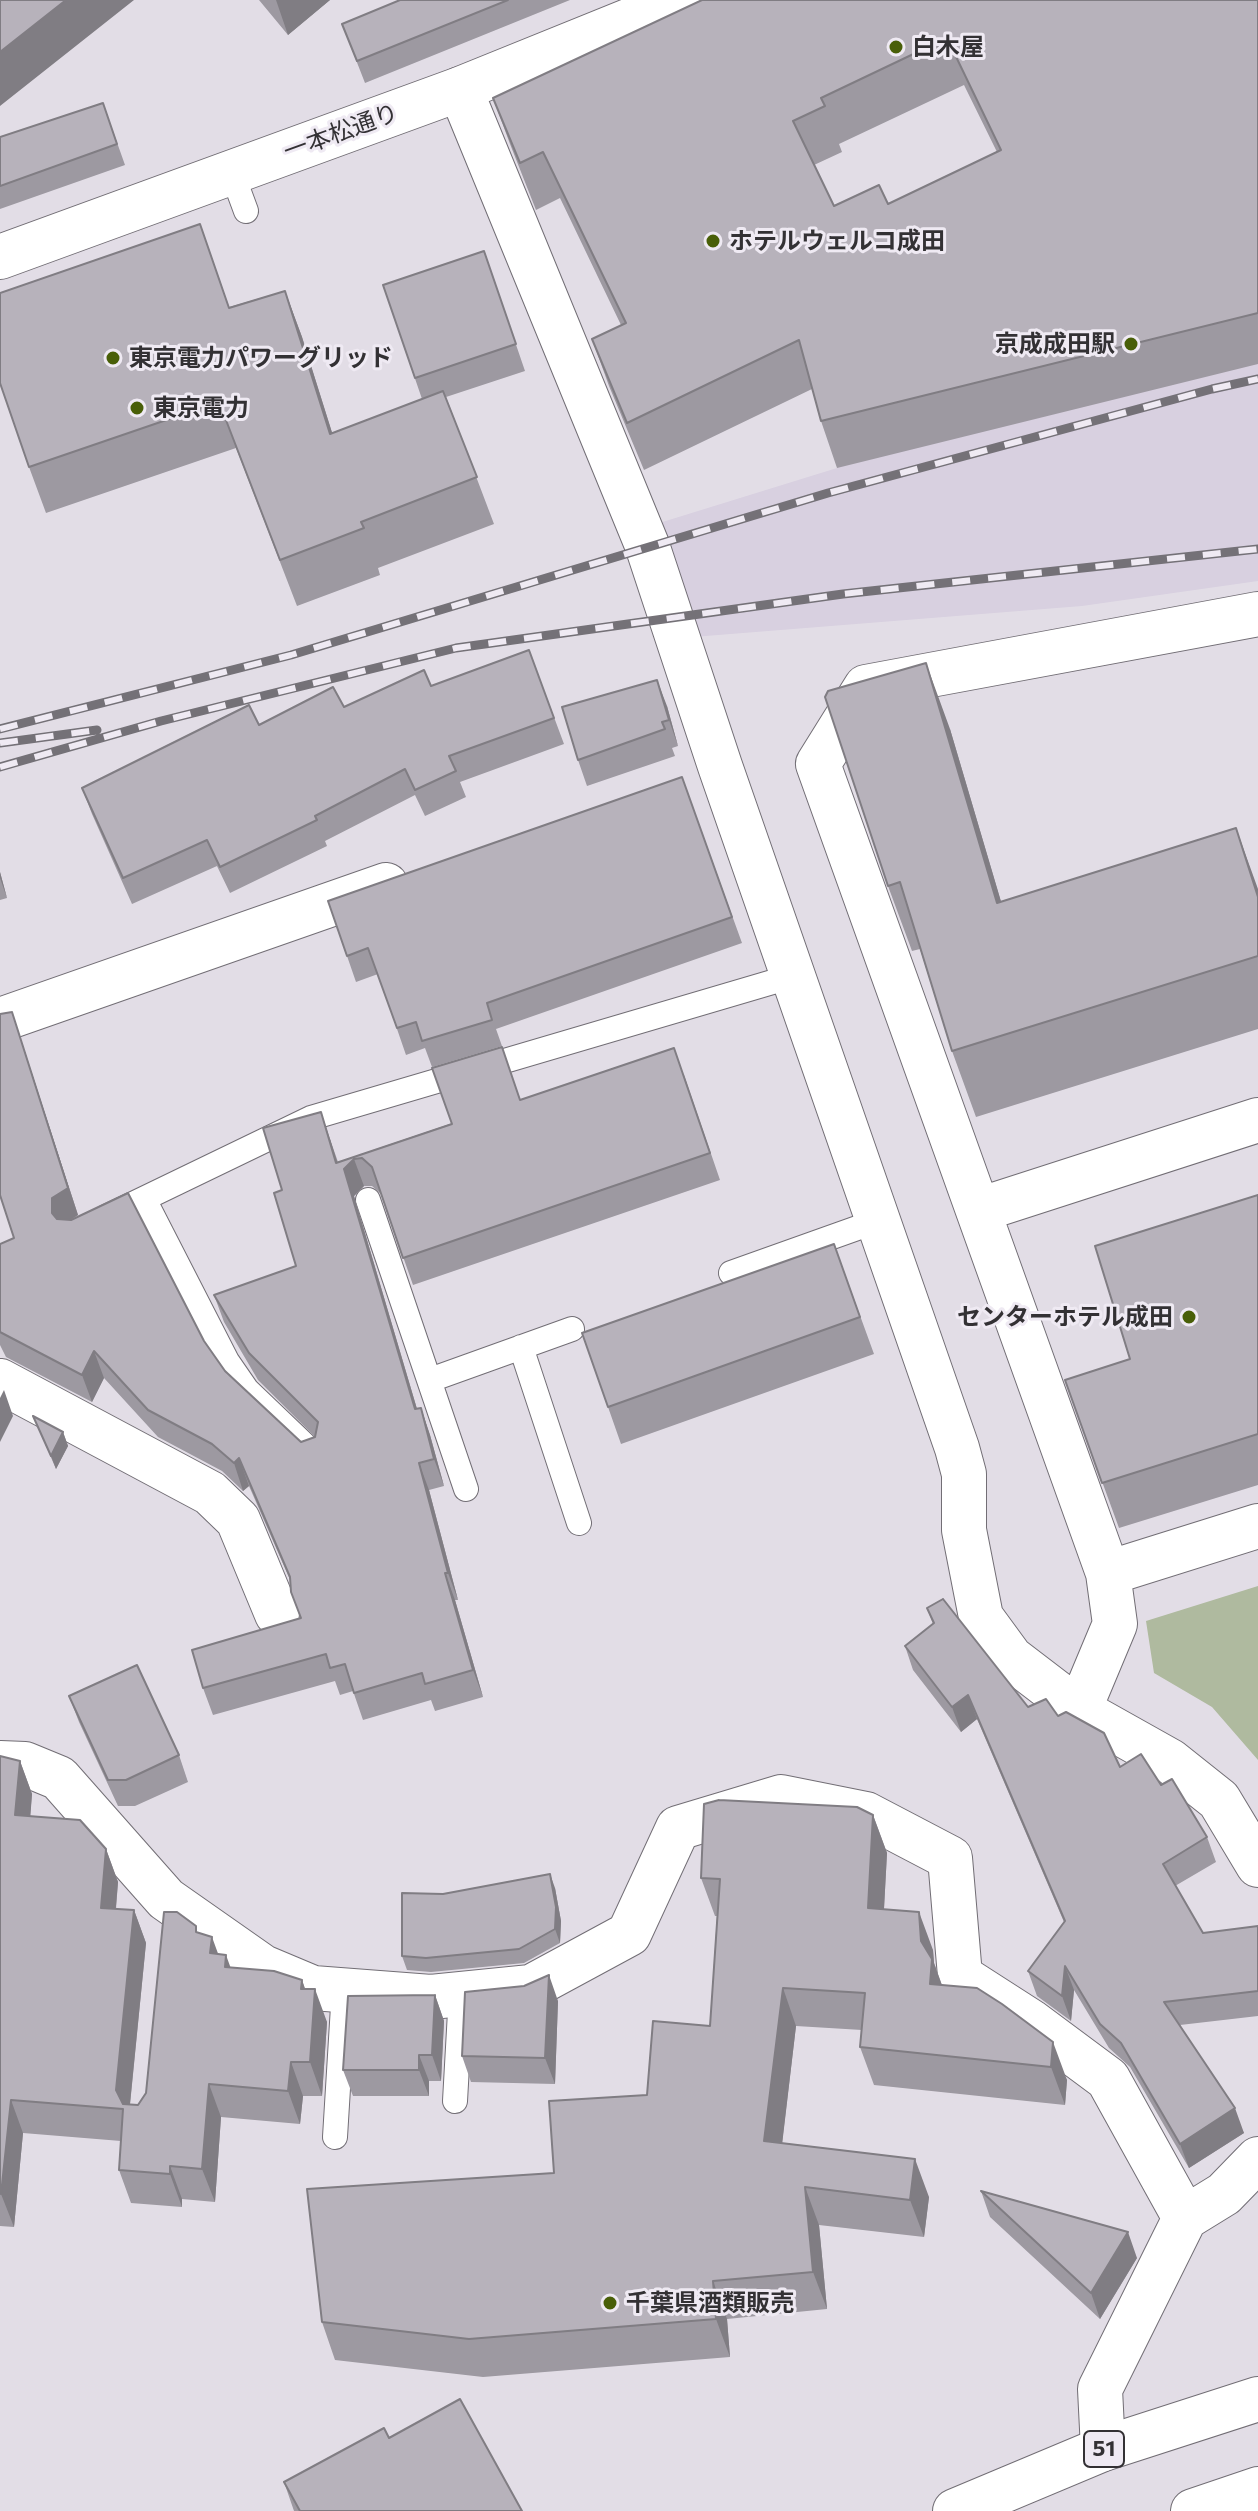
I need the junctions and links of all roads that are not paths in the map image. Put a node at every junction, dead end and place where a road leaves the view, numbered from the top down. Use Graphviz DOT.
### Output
graph roads {
  1 [pos="680,0"];
  2 [pos="460,89"];
  3 [pos="0,257"];
  4 [pos="1258,614"];
  5 [pos="720,766"];
  6 [pos="675,782"];
  7 [pos="422,872"];
  8 [pos="793,976"];
  9 [pos="0,1020"];
  10 [pos="1258,1120"];
  11 [pos="144,1199"];
  12 [pos="368,1200"];
  13 [pos="979,1210"];
  14 [pos="877,1221"];
  15 [pos="89,1226"];
  16 [pos="731,1273"];
  17 [pos="572,1329"];
  18 [pos="521,1347"];
  19 [pos="430,1380"];
  20 [pos="0,1381"];
  21 [pos="314,1454"];
  22 [pos="466,1489"];
  23 [pos="579,1523"];
  24 [pos="1258,1526"];
  25 [pos="1108,1573"];
  26 [pos="277,1614"];
  27 [pos="1079,1710"];
  28 [pos="0,1763"];
  29 [pos="1258,1865"];
  30 [pos="344,1990"];
  31 [pos="461,1994"];
  32 [pos="455,2101"];
  33 [pos="335,2137"];
  34 [pos="1258,2159"];
  35 [pos="1185,2218"];
  36 [pos="1258,2399"];
  37 [pos="1103,2449"];
  38 [pos="1258,2489"];
  39 [pos="955,2511"];
  40 [pos="1193,2511"];
  1 -- 2 [label="main road, 一本松通り"];
  2 -- 3 [label="main road, 一本松通り"];
  2 -- 5 [label="main road"];
  4 -- 13 [label="main road"];
  5 -- 6 [label="main road"];
  5 -- 8 [label="main road"];
  7 -- 9 [label="main road"];
  8 -- 11 [label="lane"];
  8 -- 14 [label="main road"];
  10 -- 13 [label="main road"];
  11 -- 15 [label="lane"];
  11 -- 21 [label="lane"];
  12 -- 19 [label="lane"];
  13 -- 25 [label="main road"];
  14 -- 16 [label="lane"];
  14 -- 27 [label="main road"];
  17 -- 18 [label="lane"];
  18 -- 19 [label="lane"];
  18 -- 23 [label="lane"];
  19 -- 22 [label="lane"];
  20 -- 26 [label="main road"];
  24 -- 25 [label="main road"];
  25 -- 27 [label="main road"];
  27 -- 29 [label="main road"];
  28 -- 30 [label="main road"];
  30 -- 31 [label="main road"];
  30 -- 33 [label="lane"];
  31 -- 32 [label="lane"];
  31 -- 35 [label="main road"];
  34 -- 35 [label="main road"];
  35 -- 37 [label="main road"];
  36 -- 37 [label="main road, 51"];
  37 -- 39 [label="main road, 51"];
  38 -- 40 [label="main road"];
}
